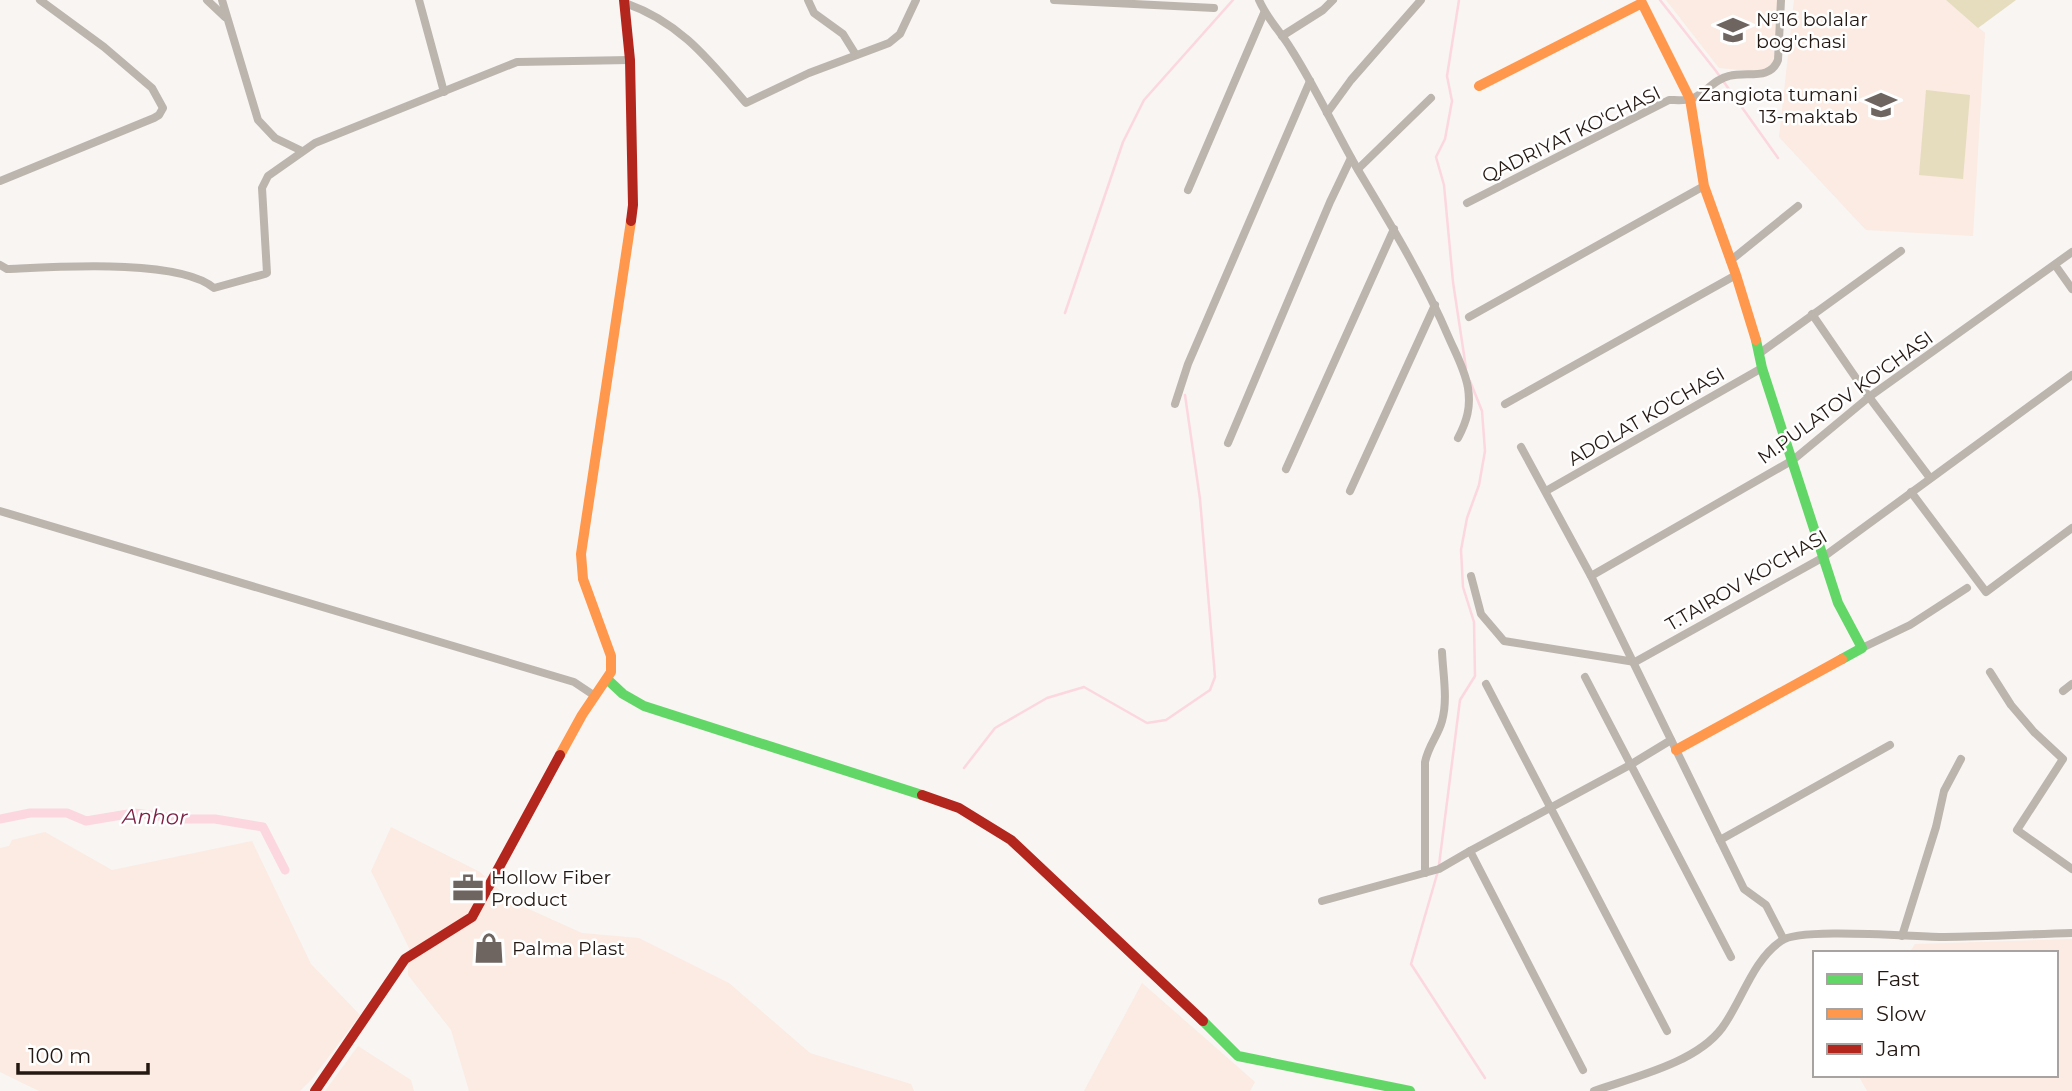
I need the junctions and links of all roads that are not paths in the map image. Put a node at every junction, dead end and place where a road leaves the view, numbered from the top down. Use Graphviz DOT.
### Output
graph roads {
  1 [pos="40,0"];
  2 [pos="207,0"];
  3 [pos="222,0"];
  4 [pos="419,0"];
  5 [pos="808,0"];
  6 [pos="916,0"];
  7 [pos="1054,0"];
  8 [pos="1259,0"];
  9 [pos="1333,0"];
  10 [pos="1421,0"];
  11 [pos="1781,0"];
  12 [pos="624,2"];
  13 [pos="1214,8"];
  14 [pos="1264,13"];
  15 [pos="227,19"];
  16 [pos="1282,36"];
  17 [pos="856,55"];
  18 [pos="630,61"];
  19 [pos="1310,81"];
  20 [pos="1479,86"];
  21 [pos="444,92"];
  22 [pos="1431,98"];
  23 [pos="1690,99"];
  24 [pos="1327,113"];
  25 [pos="302,152"];
  26 [pos="1352,158"];
  27 [pos="1358,169"];
  28 [pos="0,181"];
  29 [pos="1704,186"];
  30 [pos="1188,190"];
  31 [pos="1467,203"];
  32 [pos="1798,206"];
  33 [pos="1394,229"];
  34 [pos="1901,251"];
  35 [pos="2072,252"];
  36 [pos="1730,261"];
  37 [pos="0,265"];
  38 [pos="2054,265"];
  39 [pos="1736,275"];
  40 [pos="2072,289"];
  41 [pos="1435,305"];
  42 [pos="1812,314"];
  43 [pos="1469,317"];
  44 [pos="1760,353"];
  45 [pos="1762,368"];
  46 [pos="2072,376"];
  47 [pos="1869,397"];
  48 [pos="1175,404"];
  49 [pos="1505,404"];
  50 [pos="1458,438"];
  51 [pos="1228,443"];
  52 [pos="1521,447"];
  53 [pos="1793,460"];
  54 [pos="1286,469"];
  55 [pos="1930,478"];
  56 [pos="1350,491"];
  57 [pos="1546,491"];
  58 [pos="1911,492"];
  59 [pos="0,511"];
  60 [pos="2072,528"];
  61 [pos="1822,558"];
  62 [pos="1471,576"];
  63 [pos="1591,576"];
  64 [pos="1967,588"];
  65 [pos="1862,649"];
  66 [pos="1442,652"];
  67 [pos="1635,662"];
  68 [pos="1990,672"];
  69 [pos="1585,677"];
  70 [pos="608,680"];
  71 [pos="1486,684"];
  72 [pos="2072,684"];
  73 [pos="2063,691"];
  74 [pos="595,696"];
  75 [pos="1673,745"];
  76 [pos="1890,745"];
  77 [pos="1961,759"];
  78 [pos="1630,765"];
  79 [pos="1551,807"];
  80 [pos="1720,840"];
  81 [pos="1470,851"];
  82 [pos="2072,869"];
  83 [pos="1425,873"];
  84 [pos="1322,901"];
  85 [pos="2072,933"];
  86 [pos="1902,936"];
  87 [pos="1783,938"];
  88 [pos="1731,957"];
  89 [pos="1667,1031"];
  90 [pos="1583,1070"];
  91 [pos="315,1091"];
  92 [pos="1410,1091"];
  93 [pos="1594,1091"];
  1 -- 28 [label="street"];
  2 -- 15 [label="street"];
  3 -- 15 [label="street"];
  4 -- 21 [label="street"];
  5 -- 17 [label="street"];
  6 -- 17 [label="street"];
  7 -- 13 [label="street"];
  8 -- 14 [label="street"];
  9 -- 16 [label="street"];
  10 -- 24 [label="street"];
  11 -- 23 [label="street"];
  12 -- 17 [label="street"];
  12 -- 18 [label="street"];
  14 -- 16 [label="street"];
  14 -- 30 [label="street"];
  15 -- 25 [label="street"];
  16 -- 19 [label="street"];
  18 -- 21 [label="street"];
  18 -- 70 [label="street"];
  19 -- 24 [label="street"];
  19 -- 48 [label="street"];
  20 -- 23 [label="street"];
  21 -- 25 [label="street"];
  22 -- 27 [label="street"];
  23 -- 29 [label="street"];
  23 -- 31 [label="street, QADRIYAT KO'CHASI"];
  24 -- 26 [label="street"];
  25 -- 37 [label="street"];
  26 -- 27 [label="street"];
  26 -- 51 [label="street"];
  27 -- 33 [label="street"];
  29 -- 36 [label="street"];
  29 -- 43 [label="street"];
  32 -- 36 [label="street"];
  33 -- 41 [label="street"];
  33 -- 54 [label="street"];
  34 -- 42 [label="street"];
  35 -- 38 [label="street, M.PULATOV KO'CHASI"];
  36 -- 39 [label="street"];
  38 -- 40 [label="street"];
  38 -- 47 [label="street, M.PULATOV KO'CHASI"];
  39 -- 44 [label="street"];
  39 -- 49 [label="street"];
  41 -- 50 [label="street"];
  41 -- 56 [label="street"];
  42 -- 44 [label="street"];
  42 -- 47 [label="street"];
  44 -- 45 [label="street"];
  45 -- 53 [label="street"];
  45 -- 57 [label="street, ADOLAT KO'CHASI"];
  46 -- 55 [label="street, T.TAIROV KO'CHASI"];
  47 -- 53 [label="street, M.PULATOV KO'CHASI"];
  47 -- 55 [label="street"];
  52 -- 57 [label="street"];
  53 -- 61 [label="street"];
  53 -- 63 [label="street, M.PULATOV KO'CHASI"];
  55 -- 58 [label="street, T.TAIROV KO'CHASI"];
  57 -- 63 [label="street"];
  58 -- 60 [label="street"];
  58 -- 61 [label="street, T.TAIROV KO'CHASI"];
  59 -- 74 [label="street"];
  61 -- 65 [label="street"];
  61 -- 67 [label="street, T.TAIROV KO'CHASI"];
  62 -- 67 [label="street"];
  63 -- 67 [label="street"];
  64 -- 65 [label="street"];
  65 -- 75 [label="street"];
  66 -- 83 [label="street"];
  67 -- 75 [label="street"];
  68 -- 82 [label="street"];
  69 -- 78 [label="street"];
  70 -- 74 [label="street"];
  70 -- 92 [label="street"];
  71 -- 79 [label="street"];
  72 -- 73 [label="street"];
  74 -- 91 [label="street"];
  75 -- 78 [label="street"];
  75 -- 80 [label="street"];
  76 -- 80 [label="street"];
  77 -- 86 [label="street"];
  78 -- 79 [label="street"];
  78 -- 88 [label="street"];
  79 -- 81 [label="street"];
  79 -- 89 [label="street"];
  80 -- 87 [label="street"];
  81 -- 83 [label="street"];
  81 -- 90 [label="street"];
  83 -- 84 [label="street"];
  85 -- 86 [label="street"];
  86 -- 87 [label="street"];
  87 -- 93 [label="street"];
}
